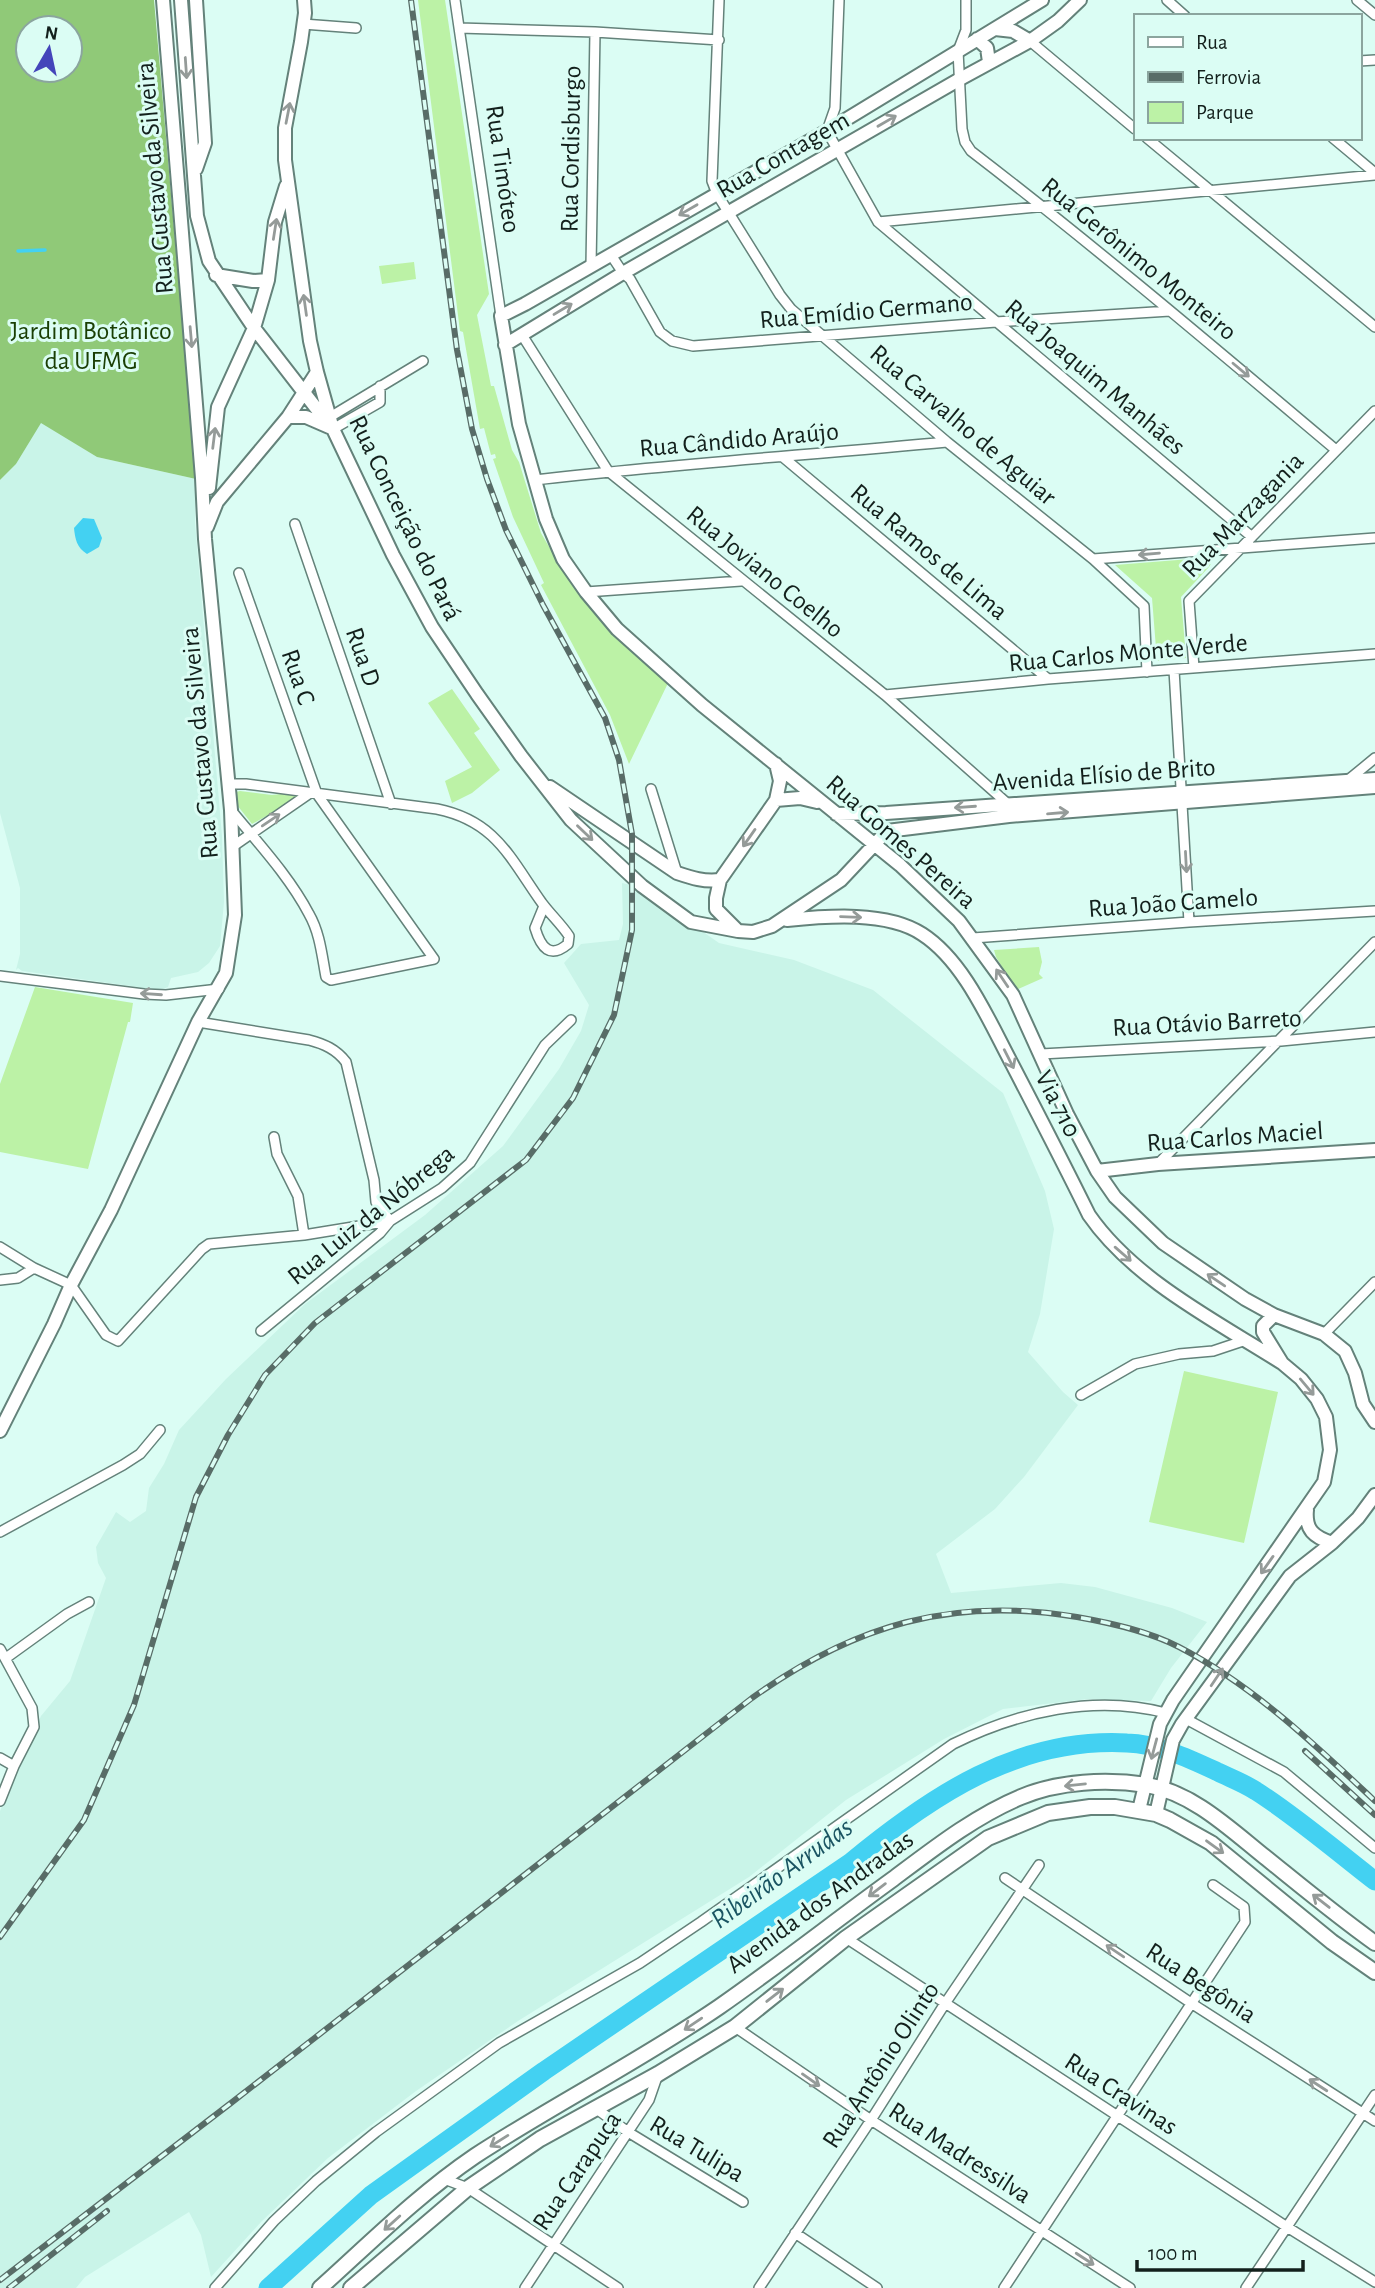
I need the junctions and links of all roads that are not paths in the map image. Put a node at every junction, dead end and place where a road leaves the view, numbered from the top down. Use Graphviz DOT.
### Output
graph roads {
  1 [pos="163,0"];
  2 [pos="181,0"];
  3 [pos="196,0"];
  4 [pos="303,0"];
  5 [pos="455,0"];
  6 [pos="719,0"];
  7 [pos="839,0"];
  8 [pos="967,0"];
  9 [pos="1042,0"];
  10 [pos="1167,0"];
  11 [pos="1357,0"];
  12 [pos="1075,3"];
  13 [pos="1183,14"];
  14 [pos="1375,15"];
  15 [pos="303,24"];
  16 [pos="356,28"];
  17 [pos="459,28"];
  18 [pos="993,29"];
  19 [pos="595,32"];
  20 [pos="977,39"];
  21 [pos="719,40"];
  22 [pos="1030,41"];
  23 [pos="958,51"];
  24 [pos="989,62"];
  25 [pos="960,79"];
  26 [pos="1134,128"];
  27 [pos="827,131"];
  28 [pos="1149,140"];
  29 [pos="1334,140"];
  30 [pos="837,150"];
  31 [pos="1375,174"];
  32 [pos="194,176"];
  33 [pos="288,180"];
  34 [pos="1209,190"];
  35 [pos="717,194"];
  36 [pos="1042,205"];
  37 [pos="729,213"];
  38 [pos="878,222"];
  39 [pos="611,255"];
  40 [pos="591,266"];
  41 [pos="623,273"];
  42 [pos="216,275"];
  43 [pos="268,280"];
  44 [pos="1170,311"];
  45 [pos="501,316"];
  46 [pos="996,322"];
  47 [pos="1375,327"];
  48 [pos="254,328"];
  49 [pos="522,335"];
  50 [pos="825,337"];
  51 [pos="505,345"];
  52 [pos="423,362"];
  53 [pos="317,372"];
  54 [pos="305,394"];
  55 [pos="1375,411"];
  56 [pos="288,417"];
  57 [pos="331,423"];
  58 [pos="947,442"];
  59 [pos="1336,450"];
  60 [pos="784,458"];
  61 [pos="608,471"];
  62 [pos="534,480"];
  63 [pos="295,524"];
  64 [pos="205,531"];
  65 [pos="1252,537"];
  66 [pos="1375,538"];
  67 [pos="1241,547"];
  68 [pos="1093,559"];
  69 [pos="239,573"];
  70 [pos="741,581"];
  71 [pos="586,592"];
  72 [pos="1375,654"];
  73 [pos="1194,668"];
  74 [pos="1174,670"];
  75 [pos="1147,672"];
  76 [pos="1048,679"];
  77 [pos="885,695"];
  78 [pos="1375,758"];
  79 [pos="775,764"];
  80 [pos="1375,770"];
  81 [pos="1346,781"];
  82 [pos="541,782"];
  83 [pos="1368,784"];
  84 [pos="228,785"];
  85 [pos="651,789"];
  86 [pos="314,794"];
  87 [pos="1182,797"];
  88 [pos="776,800"];
  89 [pos="821,803"];
  90 [pos="391,804"];
  91 [pos="231,810"];
  92 [pos="1009,810"];
  93 [pos="836,814"];
  94 [pos="251,834"];
  95 [pos="874,844"];
  96 [pos="232,846"];
  97 [pos="677,873"];
  98 [pos="720,880"];
  99 [pos="544,906"];
  100 [pos="1375,911"];
  101 [pos="783,920"];
  102 [pos="1189,922"];
  103 [pos="738,931"];
  104 [pos="973,938"];
  105 [pos="1375,942"];
  106 [pos="0,976"];
  107 [pos="219,989"];
  108 [pos="571,1020"];
  109 [pos="198,1022"];
  110 [pos="1375,1032"];
  111 [pos="1281,1041"];
  112 [pos="1041,1054"];
  113 [pos="274,1137"];
  114 [pos="1375,1150"];
  115 [pos="1158,1164"];
  116 [pos="1097,1171"];
  117 [pos="390,1221"];
  118 [pos="304,1235"];
  119 [pos="0,1248"];
  120 [pos="34,1268"];
  121 [pos="0,1280"];
  122 [pos="1375,1282"];
  123 [pos="71,1285"];
  124 [pos="1274,1315"];
  125 [pos="1222,1325"];
  126 [pos="261,1331"];
  127 [pos="1324,1335"];
  128 [pos="1246,1340"];
  129 [pos="1223,1347"];
  130 [pos="1282,1363"];
  131 [pos="1081,1395"];
  132 [pos="1363,1404"];
  133 [pos="1375,1414"];
  134 [pos="1375,1422"];
  135 [pos="160,1430"];
  136 [pos="0,1431"];
  137 [pos="1374,1501"];
  138 [pos="1307,1509"];
  139 [pos="0,1532"];
  140 [pos="1332,1543"];
  141 [pos="89,1602"];
  142 [pos="0,1649"];
  143 [pos="6,1658"];
  144 [pos="1186,1718"];
  145 [pos="1163,1719"];
  146 [pos="0,1758"];
  147 [pos="14,1766"];
  148 [pos="1145,1779"];
  149 [pos="1163,1783"];
  150 [pos="0,1801"];
  151 [pos="1139,1810"];
  152 [pos="1156,1814"];
  153 [pos="1375,1849"];
  154 [pos="1039,1865"];
  155 [pos="1005,1878"];
  156 [pos="1213,1885"];
  157 [pos="1024,1890"];
  158 [pos="846,1938"];
  159 [pos="1375,1943"];
  160 [pos="1375,1972"];
  161 [pos="1191,2003"];
  162 [pos="944,2005"];
  163 [pos="735,2027"];
  164 [pos="658,2074"];
  165 [pos="1375,2095"];
  166 [pos="594,2107"];
  167 [pos="1363,2114"];
  168 [pos="1116,2116"];
  169 [pos="871,2120"];
  170 [pos="1375,2121"];
  171 [pos="628,2132"];
  172 [pos="444,2179"];
  173 [pos="468,2188"];
  174 [pos="743,2202"];
  175 [pos="1287,2228"];
  176 [pos="1040,2230"];
  177 [pos="794,2233"];
  178 [pos="553,2246"];
  179 [pos="1375,2283"];
  180 [pos="215,2288"];
  181 [pos="320,2288"];
  182 [pos="351,2288"];
  183 [pos="524,2288"];
  184 [pos="618,2288"];
  185 [pos="759,2288"];
  186 [pos="877,2288"];
  187 [pos="1004,2288"];
  188 [pos="1130,2288"];
  189 [pos="1246,2288"];
  1 -- 64 [label="main road, Rua Gustavo da Silveira, one-way"];
  2 -- 32 [label="main road, Rua Gustavo da Silveira, one-way"];
  3 -- 32 [label="main road"];
  4 -- 15 [label="main road, Rua Conceição do Pará"];
  5 -- 17 [label="street, Rua Timóteo"];
  6 -- 21 [label="street"];
  7 -- 27 [label="street"];
  8 -- 23 [label="street, Rua Gerônimo Monteiro"];
  9 -- 18 [label="main road, Rua Contagem"];
  10 -- 13 [label="street"];
  11 -- 14 [label="street"];
  12 -- 22 [label="main road, Rua Contagem"];
  15 -- 16 [label="street"];
  33 -- 15 [label="main road, Rua Conceição do Pará, one-way"];
  17 -- 19 [label="street"];
  17 -- 45 [label="street, Rua Timóteo"];
  18 -- 20 [label="main road, Rua Contagem"];
  18 -- 22 [label="main road"];
  19 -- 21 [label="street"];
  19 -- 40 [label="street, Rua Cordisburgo"];
  20 -- 23 [label="main road, Rua Contagem"];
  20 -- 24 [label="main road"];
  21 -- 35 [label="street"];
  22 -- 24 [label="main road, Rua Contagem"];
  22 -- 26 [label="street"];
  23 -- 25 [label="street, Rua Gerônimo Monteiro"];
  23 -- 27 [label="main road, Rua Contagem"];
  24 -- 25 [label="main road, Rua Contagem"];
  30 -- 25 [label="main road, Rua Contagem, one-way"];
  25 -- 36 [label="street, Rua Gerônimo Monteiro"];
  27 -- 30 [label="street, Rua Joaquim Manhães"];
  27 -- 35 [label="main road, Rua Contagem"];
  28 -- 34 [label="street"];
  29 -- 31 [label="street"];
  30 -- 37 [label="main road, Rua Contagem"];
  30 -- 38 [label="street, Rua Joaquim Manhães"];
  31 -- 34 [label="street"];
  32 -- 42 [label="main road, Rua Gustavo da Silveira"];
  43 -- 33 [label="main road, one-way"];
  53 -- 33 [label="main road, Rua Conceição do Pará, one-way"];
  34 -- 36 [label="street"];
  34 -- 47 [label="street"];
  35 -- 37 [label="street, Rua Carvalho de Aguiar"];
  35 -- 39 [label="main road, Rua Contagem, one-way"];
  36 -- 38 [label="street"];
  36 -- 44 [label="street, Rua Gerônimo Monteiro"];
  37 -- 41 [label="main road, Rua Contagem"];
  37 -- 50 [label="street, Rua Carvalho de Aguiar"];
  38 -- 46 [label="street, Rua Joaquim Manhães"];
  39 -- 40 [label="main road, Rua Contagem"];
  39 -- 41 [label="street, Rua Emídio Germano"];
  40 -- 45 [label="main road, Rua Contagem"];
  49 -- 41 [label="main road, Rua Contagem, one-way"];
  41 -- 50 [label="street, Rua Emídio Germano"];
  42 -- 43 [label="main road"];
  42 -- 48 [label="main road, Rua Gustavo da Silveira"];
  43 -- 48 [label="main road"];
  44 -- 46 [label="street, Rua Emídio Germano"];
  44 -- 59 [label="street, Rua Gerônimo Monteiro, one-way"];
  45 -- 51 [label="main road, Rua Timóteo"];
  46 -- 50 [label="street, Rua Emídio Germano"];
  46 -- 65 [label="street, Rua Joaquim Manhães"];
  48 -- 54 [label="main road, Rua Gustavo da Silveira"];
  64 -- 48 [label="main road, one-way"];
  49 -- 51 [label="main road, Rua Contagem"];
  49 -- 61 [label="street, Rua Joviano Coelho"];
  50 -- 58 [label="street, Rua Carvalho de Aguiar"];
  51 -- 62 [label="main road, Rua Gomes Pereira"];
  52 -- 57 [label="street"];
  53 -- 54 [label="main road"];
  53 -- 57 [label="main road, Rua Conceição do Pará"];
  54 -- 56 [label="main road"];
  54 -- 57 [label="main road, Rua Gustavo da Silveira"];
  55 -- 59 [label="street, Rua Marzagania"];
  56 -- 57 [label="main road"];
  56 -- 64 [label="main road"];
  57 -- 82 [label="main road, Rua Conceição do Pará"];
  58 -- 60 [label="street, Rua Cândido Araújo"];
  58 -- 68 [label="street, Rua Carvalho de Aguiar"];
  59 -- 65 [label="street, Rua Marzagania"];
  60 -- 61 [label="street, Rua Cândido Araújo"];
  60 -- 76 [label="street, Rua Ramos de Lima"];
  61 -- 62 [label="street, Rua Cândido Araújo"];
  61 -- 70 [label="street, Rua Joviano Coelho"];
  62 -- 71 [label="main road, Rua Gomes Pereira"];
  63 -- 90 [label="street, Rua D"];
  64 -- 84 [label="main road, Rua Gustavo da Silveira"];
  65 -- 67 [label="street, Rua Marzagania"];
  66 -- 67 [label="street"];
  67 -- 68 [label="street, one-way"];
  67 -- 73 [label="street, Rua Marzagania"];
  68 -- 75 [label="street, Rua Carvalho de Aguiar"];
  69 -- 86 [label="street, Rua C"];
  70 -- 71 [label="street"];
  70 -- 77 [label="street, Rua Joviano Coelho"];
  71 -- 79 [label="main road, Rua Gomes Pereira"];
  72 -- 73 [label="street, Rua Carlos Monte Verde"];
  73 -- 74 [label="street, Rua Carlos Monte Verde"];
  74 -- 75 [label="street, Rua Carlos Monte Verde"];
  74 -- 87 [label="street"];
  75 -- 76 [label="street, Rua Carlos Monte Verde"];
  76 -- 77 [label="street, Rua Carlos Monte Verde"];
  77 -- 92 [label="street, Rua Joviano Coelho"];
  78 -- 81 [label="street"];
  79 -- 88 [label="main road"];
  79 -- 89 [label="main road, Rua Gomes Pereira"];
  80 -- 83 [label="street"];
  81 -- 83 [label="main road, Avenida Elísio de Brito"];
  81 -- 87 [label="main road, Avenida Elísio de Brito"];
  82 -- 97 [label="main road"];
  82 -- 103 [label="main road, Rua Conceição do Pará, one-way"];
  83 -- 87 [label="main road, Avenida Elísio de Brito"];
  84 -- 86 [label="street"];
  84 -- 91 [label="main road, Rua Gustavo da Silveira"];
  85 -- 97 [label="street"];
  86 -- 90 [label="street"];
  94 -- 86 [label="street, one-way"];
  86 -- 94 [label="street, Rua C"];
  87 -- 92 [label="main road, Avenida Elísio de Brito"];
  87 -- 102 [label="street, one-way"];
  88 -- 89 [label="main road"];
  88 -- 98 [label="main road, one-way"];
  89 -- 93 [label="main road, Rua Gomes Pereira"];
  90 -- 99 [label="street"];
  91 -- 94 [label="street"];
  91 -- 96 [label="main road, Rua Gustavo da Silveira"];
  92 -- 93 [label="main road, Avenida Elísio de Brito, one-way"];
  92 -- 95 [label="main road, Avenida Elísio de Brito"];
  93 -- 95 [label="main road, Rua Gomes Pereira"];
  94 -- 96 [label="street"];
  95 -- 101 [label="main road"];
  95 -- 104 [label="main road, Rua Gomes Pereira"];
  96 -- 107 [label="main road, Rua Gustavo da Silveira"];
  97 -- 98 [label="main road"];
  98 -- 103 [label="main road"];
  99 -- 99 [label="street"];
  100 -- 102 [label="street, Rua João Camelo"];
  101 -- 103 [label="main road"];
  101 -- 125 [label="main road, Via 710, one-way"];
  102 -- 104 [label="street, Rua João Camelo"];
  112 -- 104 [label="main road, Rua Gomes Pereira, one-way"];
  105 -- 111 [label="street"];
  107 -- 106 [label="street, one-way"];
  107 -- 109 [label="main road, Rua Gustavo da Silveira"];
  108 -- 117 [label="street, Rua Luiz da Nóbrega"];
  109 -- 117 [label="street"];
  109 -- 123 [label="main road, Rua Gustavo da Silveira"];
  110 -- 111 [label="street, Rua Otávio Barreto"];
  111 -- 112 [label="street, Rua Otávio Barreto"];
  111 -- 115 [label="street"];
  112 -- 116 [label="main road, Rua Gomes Pereira"];
  113 -- 118 [label="street"];
  114 -- 115 [label="main road, Rua Carlos Maciel"];
  115 -- 116 [label="main road, Rua Carlos Maciel"];
  124 -- 116 [label="main road, Rua Gomes Pereira, one-way"];
  117 -- 118 [label="street"];
  117 -- 126 [label="street, Rua Luiz da Nóbrega"];
  118 -- 123 [label="street"];
  119 -- 120 [label="street"];
  120 -- 121 [label="street"];
  120 -- 123 [label="street"];
  122 -- 127 [label="street"];
  123 -- 136 [label="main road, Rua Gustavo da Silveira"];
  124 -- 127 [label="main road, Rua Gomes Pereira"];
  124 -- 130 [label="main road"];
  125 -- 128 [label="main road, Via 710"];
  125 -- 129 [label="street"];
  127 -- 132 [label="main road, Rua Gomes Pereira"];
  128 -- 129 [label="street"];
  128 -- 130 [label="main road, Via 710"];
  129 -- 131 [label="street"];
  130 -- 138 [label="main road, one-way"];
  132 -- 133 [label="main road"];
  132 -- 134 [label="main road, Rua Gomes Pereira"];
  135 -- 139 [label="street"];
  137 -- 140 [label="main road"];
  138 -- 140 [label="main road"];
  138 -- 145 [label="main road, one-way"];
  144 -- 140 [label="main road, one-way"];
  141 -- 143 [label="street"];
  142 -- 143 [label="street"];
  143 -- 147 [label="street"];
  144 -- 149 [label="main road"];
  144 -- 153 [label="street"];
  145 -- 148 [label="main road, one-way"];
  145 -- 180 [label="street, Avenida dos Andradas"];
  146 -- 147 [label="street"];
  147 -- 150 [label="street"];
  148 -- 149 [label="main road, Avenida dos Andradas"];
  148 -- 151 [label="main road"];
  148 -- 172 [label="main road, Avenida dos Andradas, one-way"];
  149 -- 152 [label="main road"];
  159 -- 149 [label="main road, Avenida dos Andradas, one-way"];
  151 -- 152 [label="main road, Avenida dos Andradas"];
  151 -- 158 [label="main road, Avenida dos Andradas"];
  152 -- 160 [label="main road, Avenida dos Andradas, one-way"];
  154 -- 157 [label="street, Rua Antônio Olinto"];
  155 -- 157 [label="street, Rua Begônia"];
  156 -- 161 [label="street"];
  161 -- 157 [label="street, Rua Begônia, one-way"];
  157 -- 162 [label="street, Rua Antônio Olinto"];
  158 -- 162 [label="street, Rua Cravinas"];
  163 -- 158 [label="main road, Avenida dos Andradas, one-way"];
  167 -- 161 [label="street, Rua Begônia, one-way"];
  161 -- 168 [label="street"];
  162 -- 168 [label="street, Rua Cravinas"];
  162 -- 169 [label="street, Rua Antônio Olinto"];
  163 -- 164 [label="main road, Avenida dos Andradas"];
  163 -- 169 [label="street, Rua Madressilva, one-way"];
  164 -- 166 [label="main road, Avenida dos Andradas"];
  164 -- 171 [label="street, Rua Carapuça"];
  165 -- 167 [label="street"];
  166 -- 171 [label="street, Rua Tulipa"];
  166 -- 173 [label="main road, Avenida dos Andradas"];
  167 -- 170 [label="street, Rua Begônia"];
  167 -- 175 [label="street"];
  168 -- 175 [label="street, Rua Cravinas"];
  168 -- 176 [label="street"];
  169 -- 176 [label="street, Rua Madressilva"];
  169 -- 177 [label="street, Rua Antônio Olinto"];
  171 -- 174 [label="street, Rua Tulipa"];
  171 -- 178 [label="street, Rua Carapuça"];
  172 -- 173 [label="street"];
  172 -- 181 [label="main road, Avenida dos Andradas, one-way"];
  173 -- 178 [label="street"];
  173 -- 182 [label="main road, Avenida dos Andradas"];
  175 -- 179 [label="street, Rua Cravinas"];
  175 -- 189 [label="street"];
  176 -- 187 [label="street"];
  176 -- 188 [label="street, Rua Madressilva, one-way"];
  177 -- 185 [label="street, Rua Antônio Olinto"];
  177 -- 186 [label="street"];
  178 -- 183 [label="street, Rua Carapuça"];
  178 -- 184 [label="street"];
}
